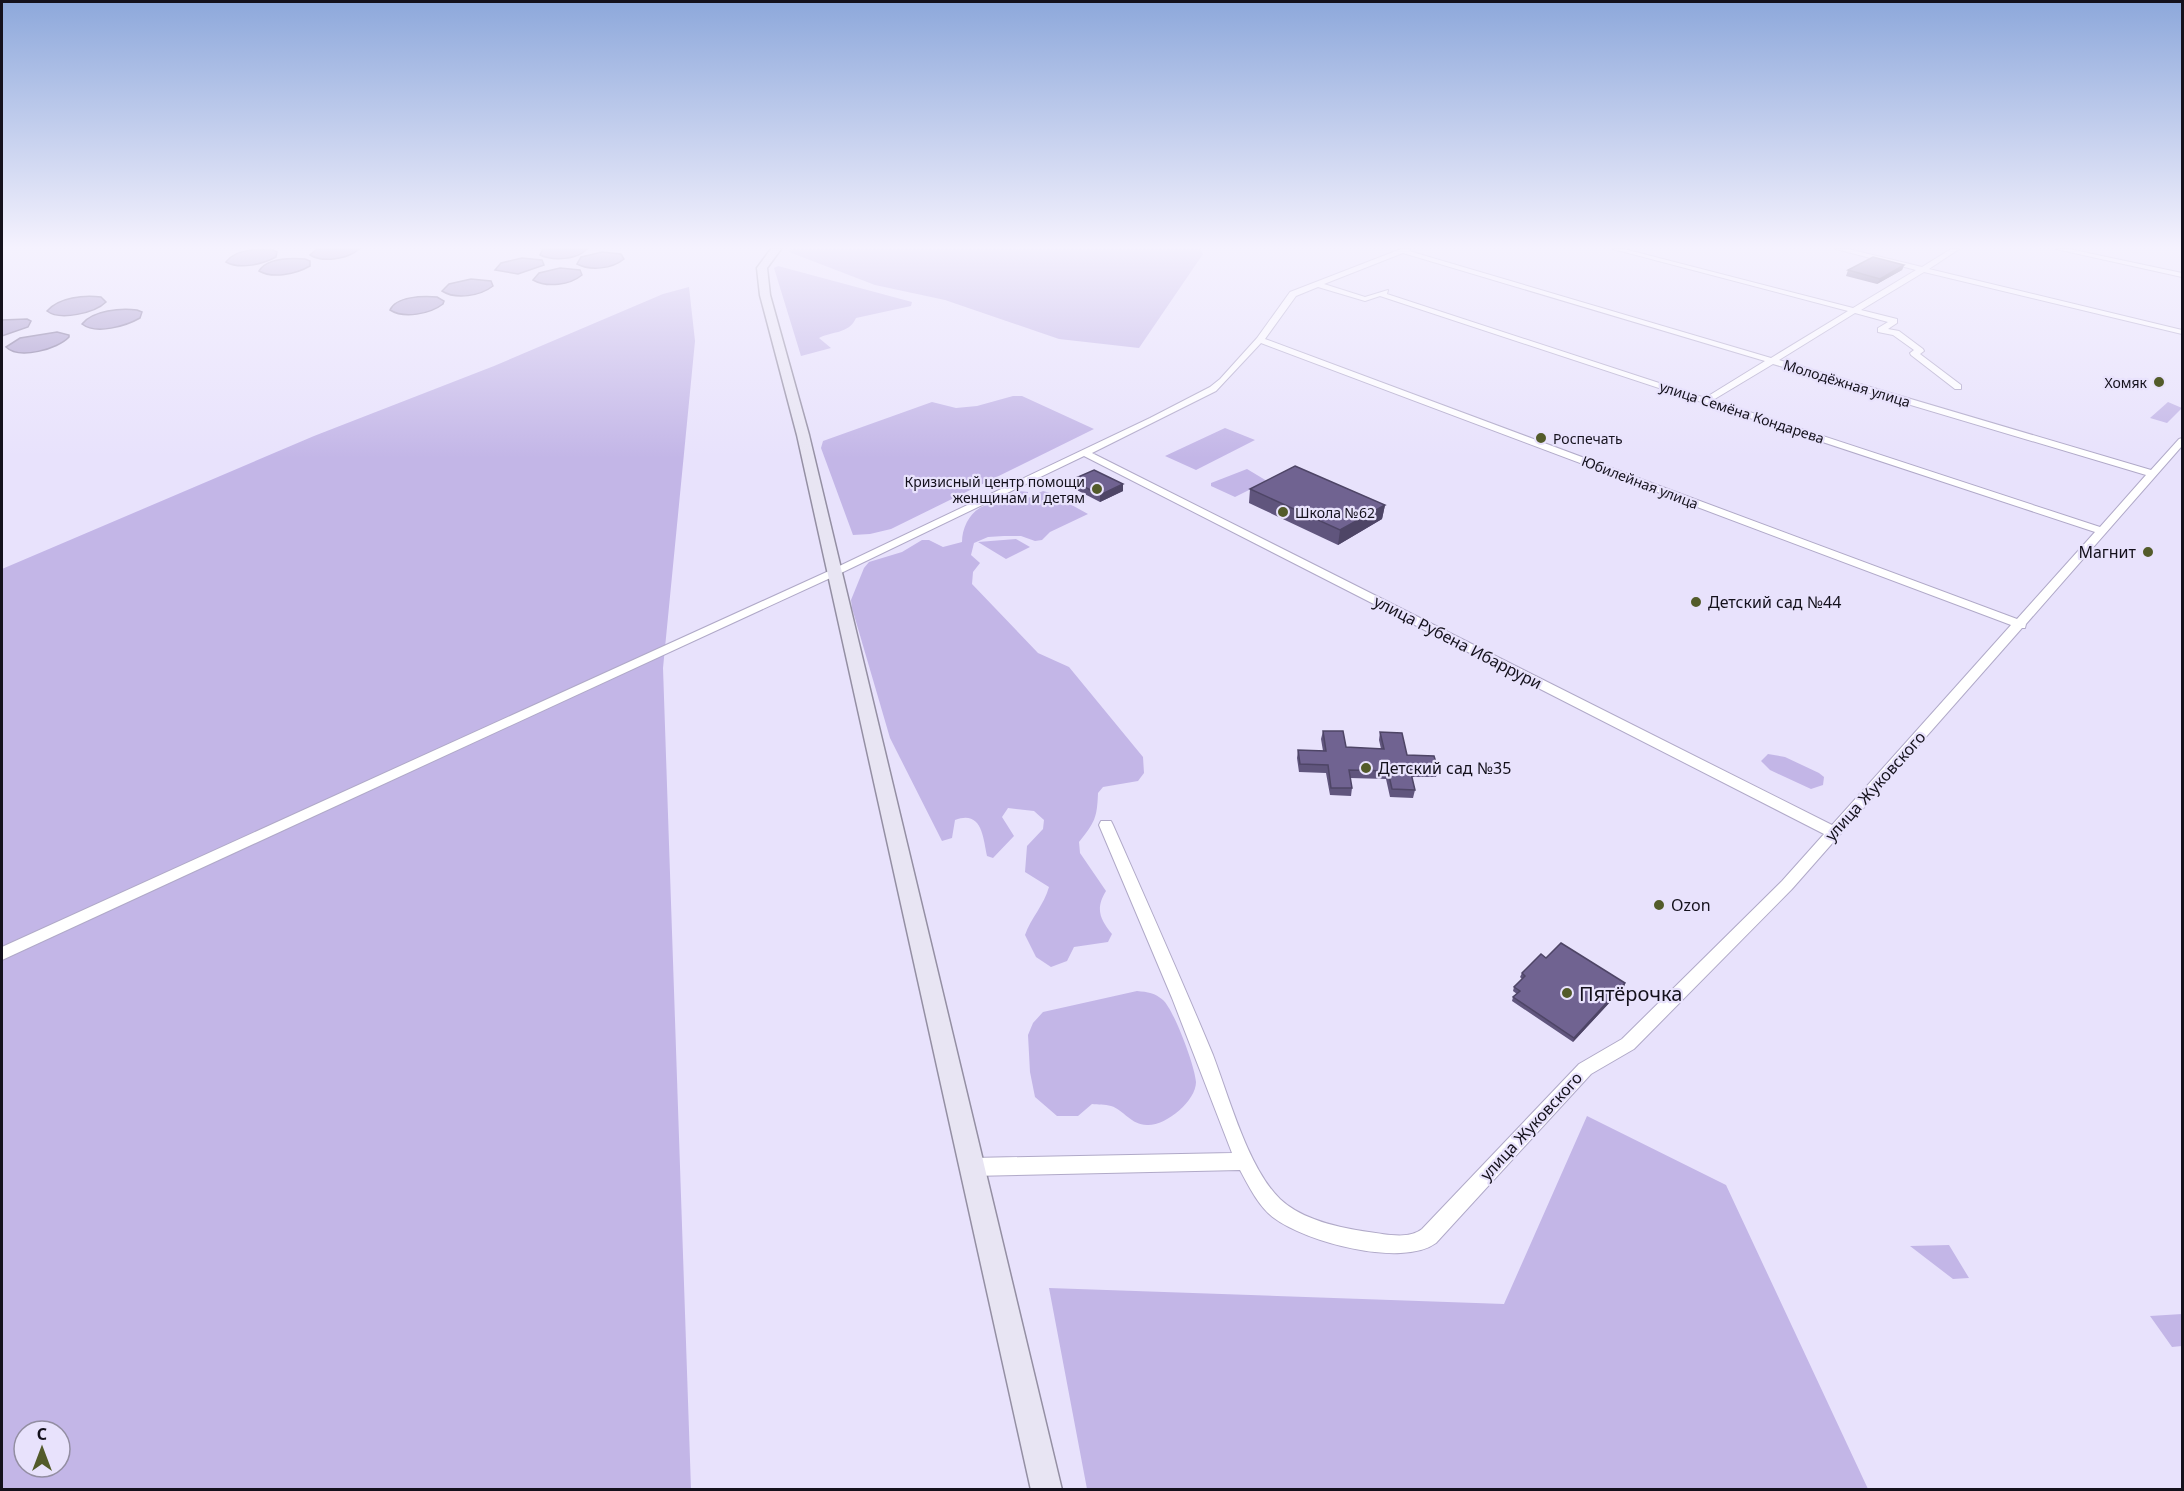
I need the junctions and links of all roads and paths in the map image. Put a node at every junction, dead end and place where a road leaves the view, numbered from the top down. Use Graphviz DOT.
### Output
graph roads {
  1 [pos="771,319"];
  2 [pos="1275,319"];
  3 [pos="1460,319"];
  4 [pos="1632,319"];
  5 [pos="1844,319"];
  6 [pos="1885,319"];
  7 [pos="2127,319"];
  8 [pos="2182,332"];
  9 [pos="1260,340"];
  10 [pos="1774,361"];
  11 [pos="1958,387"];
  12 [pos="1707,400"];
  13 [pos="2182,441"];
  14 [pos="1083,452"];
  15 [pos="2153,474"];
  16 [pos="2103,531"];
  17 [pos="835,572"];
  18 [pos="2021,625"];
  19 [pos="1106,825"];
  20 [pos="1833,832"];
  21 [pos="2,954"];
  22 [pos="1246,1161"];
  23 [pos="972,1167"];
  24 [pos="1047,1490"];
  1 -- 17 [label="main road"];
  2 -- 9 [label="street"];
  3 -- 12 [label="street, улица Семёна Кондарева"];
  4 -- 10 [label="street, Молодёжная улица"];
  5 -- 10 [label="street"];
  6 -- 11 [label="street"];
  7 -- 8 [label="street"];
  9 -- 14 [label="street"];
  9 -- 18 [label="street, Юбилейная улица"];
  10 -- 12 [label="street"];
  10 -- 15 [label="street, Молодёжная улица"];
  12 -- 16 [label="street, улица Семёна Кондарева"];
  13 -- 15 [label="street, улица Жуковского"];
  14 -- 17 [label="street"];
  14 -- 20 [label="street, улица Рубена Ибаррури"];
  15 -- 16 [label="street, улица Жуковского"];
  16 -- 18 [label="street, улица Жуковского"];
  17 -- 21 [label="street"];
  17 -- 23 [label="main road"];
  18 -- 20 [label="street, улица Жуковского"];
  19 -- 22 [label="street, улица Жуковского"];
  20 -- 22 [label="street, улица Жуковского"];
  22 -- 23 [label="street"];
  23 -- 24 [label="main road"];
}
